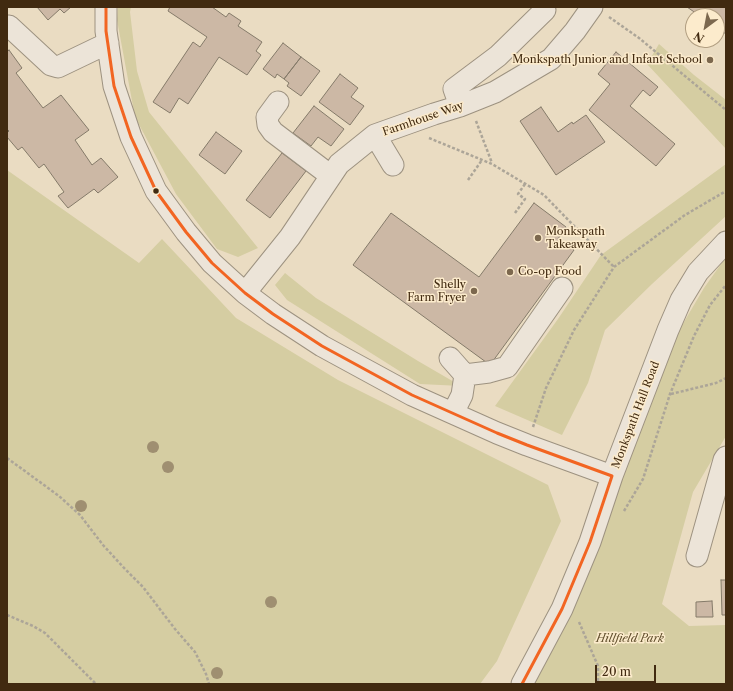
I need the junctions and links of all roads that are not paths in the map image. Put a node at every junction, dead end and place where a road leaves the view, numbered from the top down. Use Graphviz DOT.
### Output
graph roads {
  1 [pos="106,7"];
  2 [pos="545,10"];
  3 [pos="600,12"];
  4 [pos="9,26"];
  5 [pos="108,43"];
  6 [pos="461,99"];
  7 [pos="278,102"];
  8 [pos="375,135"];
  9 [pos="393,165"];
  10 [pos="331,176"];
  11 [pos="726,242"];
  12 [pos="562,288"];
  13 [pos="245,292"];
  14 [pos="450,358"];
  15 [pos="465,375"];
  16 [pos="453,413"];
  17 [pos="726,457"];
  18 [pos="612,476"];
  19 [pos="697,556"];
  20 [pos="522,684"];
  1 -- 5 [label="street"];
  2 -- 6 [label="street"];
  3 -- 6 [label="street, Farmhouse Way"];
  4 -- 5 [label="street"];
  5 -- 13 [label="street"];
  6 -- 8 [label="street, Farmhouse Way"];
  7 -- 10 [label="street"];
  8 -- 9 [label="street"];
  8 -- 10 [label="street, Farmhouse Way"];
  10 -- 13 [label="street, Farmhouse Way"];
  11 -- 18 [label="street, Monkspath Hall Road"];
  12 -- 15 [label="street"];
  13 -- 16 [label="street"];
  14 -- 15 [label="street"];
  15 -- 16 [label="street"];
  16 -- 18 [label="street"];
  17 -- 19 [label="street"];
  18 -- 20 [label="street, Monkspath Hall Road"];
}
